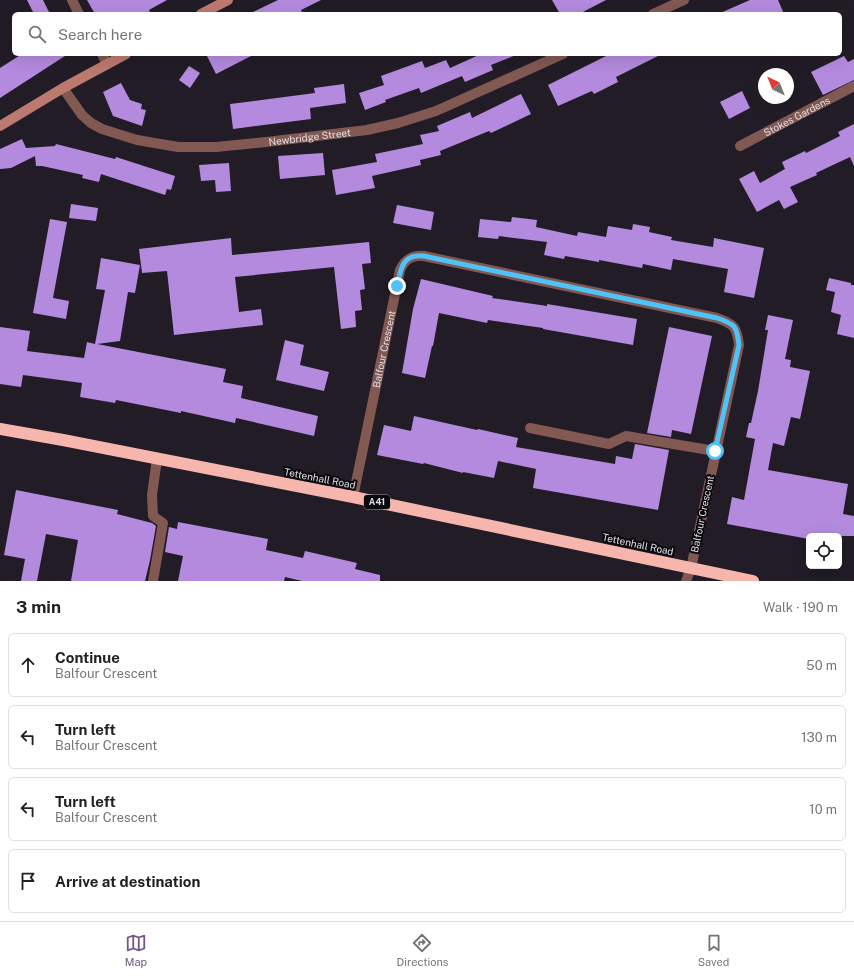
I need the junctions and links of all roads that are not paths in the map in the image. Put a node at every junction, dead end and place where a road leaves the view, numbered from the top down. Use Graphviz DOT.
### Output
graph roads {
  1 [pos="72,0"];
  2 [pos="228,0"];
  3 [pos="684,0"];
  4 [pos="78,12"];
  5 [pos="206,12"];
  6 [pos="657,12"];
  7 [pos="103,56"];
  8 [pos="122,56"];
  9 [pos="558,56"];
  10 [pos="107,64"];
  11 [pos="854,86"];
  12 [pos="63,88"];
  13 [pos="0,126"];
  14 [pos="740,146"];
  15 [pos="530,428"];
  16 [pos="0,429"];
  17 [pos="715,451"];
  18 [pos="157,459"];
  19 [pos="353,497"];
  20 [pos="691,568"];
  21 [pos="153,581"];
  22 [pos="686,581"];
  23 [pos="753,581"];
  1 -- 4 [label="street"];
  2 -- 5 [label="street"];
  3 -- 6 [label="street"];
  7 -- 10 [label="street"];
  8 -- 10 [label="street"];
  9 -- 12 [label="street, Newbridge Street"];
  10 -- 12 [label="street"];
  11 -- 14 [label="street, Stokes Gardens"];
  12 -- 13 [label="street"];
  15 -- 17 [label="street"];
  16 -- 18 [label="highway, Tettenhall Road / A41"];
  17 -- 19 [label="street, Balfour Crescent"];
  17 -- 20 [label="street, Balfour Crescent"];
  18 -- 19 [label="highway, Tettenhall Road / A41"];
  18 -- 21 [label="street"];
  19 -- 20 [label="highway, Tettenhall Road / A41"];
  20 -- 22 [label="street, Balfour Crescent"];
  20 -- 23 [label="highway, Tettenhall Road / A41"];
}
